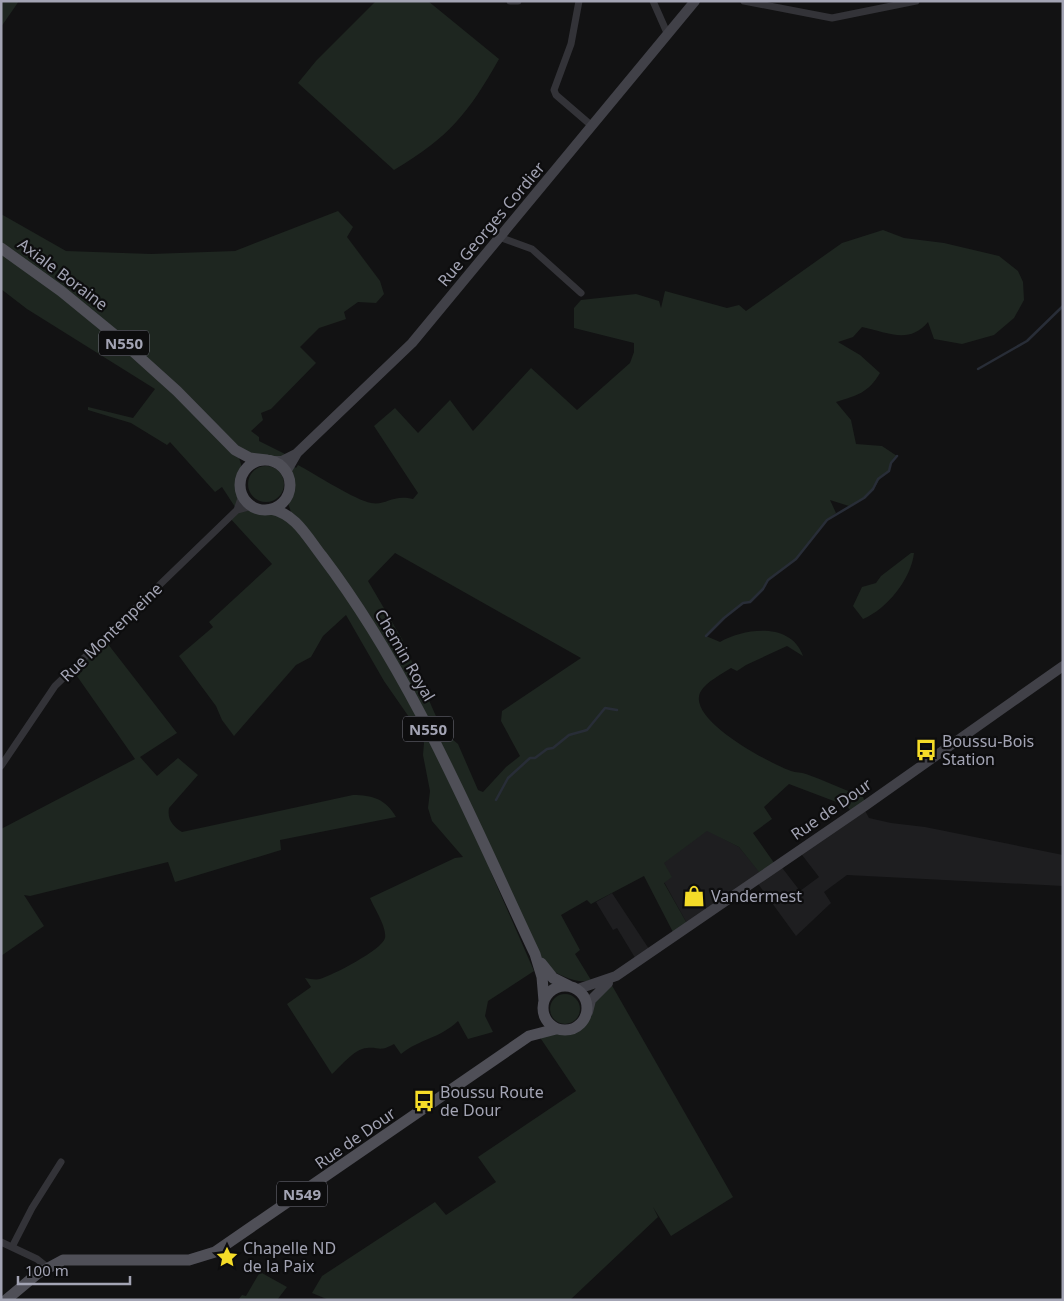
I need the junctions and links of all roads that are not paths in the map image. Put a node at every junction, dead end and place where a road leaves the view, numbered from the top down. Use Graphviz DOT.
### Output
graph roads {
  1 [pos="510,1"];
  2 [pos="518,1"];
  3 [pos="579,1"];
  4 [pos="653,1"];
  5 [pos="695,1"];
  6 [pos="744,1"];
  7 [pos="916,1"];
  8 [pos="668,35"];
  9 [pos="592,126"];
  10 [pos="500,237"];
  11 [pos="1,248"];
  12 [pos="581,293"];
  13 [pos="235,450"];
  14 [pos="297,453"];
  15 [pos="269,460"];
  16 [pos="244,472"];
  17 [pos="286,472"];
  18 [pos="242,495"];
  19 [pos="287,496"];
  20 [pos="252,506"];
  21 [pos="271,509"];
  22 [pos="237,510"];
  23 [pos="294,519"];
  24 [pos="1063,666"];
  25 [pos="1,766"];
  26 [pos="534,954"];
  27 [pos="616,976"];
  28 [pos="574,988"];
  29 [pos="544,1005"];
  30 [pos="588,1012"];
  31 [pos="556,1029"];
  32 [pos="529,1036"];
  33 [pos="61,1162"];
  34 [pos="1,1242"];
  35 [pos="12,1247"];
  36 [pos="47,1267"];
  37 [pos="6,1300"];
  1 -- 2 [label="street"];
  3 -- 9 [label="street"];
  4 -- 8 [label="street"];
  5 -- 8 [label="street, Rue Georges Cordier"];
  6 -- 7 [label="street"];
  8 -- 9 [label="street, Rue Georges Cordier"];
  9 -- 10 [label="street, Rue Georges Cordier"];
  10 -- 12 [label="street"];
  10 -- 14 [label="street, Rue Georges Cordier"];
  11 -- 13 [label="main road, Axiale Boraine / N550"];
  13 -- 15 [label="main road, Axiale Boraine / N550"];
  13 -- 16 [label="main road, Axiale Boraine / N550"];
  14 -- 15 [label="street, Rue Georges Cordier"];
  14 -- 17 [label="street, Rue Georges Cordier"];
  15 -- 16 [label="main road"];
  15 -- 17 [label="main road"];
  16 -- 18 [label="main road"];
  17 -- 19 [label="main road"];
  18 -- 20 [label="main road"];
  18 -- 22 [label="street, Rue Montenpeine"];
  19 -- 21 [label="main road"];
  19 -- 23 [label="main road, Chemin Royal / N550"];
  20 -- 21 [label="main road"];
  20 -- 22 [label="street, Rue Montenpeine"];
  21 -- 23 [label="main road"];
  22 -- 25 [label="street, Rue Montenpeine"];
  23 -- 26 [label="main road, Chemin Royal / N550"];
  24 -- 27 [label="street, Rue de Dour"];
  26 -- 28 [label="main road, Chemin Royal / N550"];
  26 -- 29 [label="main road, Chemin Royal / N550"];
  27 -- 28 [label="street"];
  27 -- 30 [label="street"];
  28 -- 29 [label="main road"];
  28 -- 30 [label="main road"];
  29 -- 31 [label="main road"];
  29 -- 32 [label="main road, Rue de Dour"];
  30 -- 31 [label="main road"];
  31 -- 32 [label="main road, Rue de Dour / N549"];
  32 -- 36 [label="main road, Rue de Dour / N549"];
  33 -- 35 [label="street"];
  34 -- 35 [label="street"];
  35 -- 36 [label="street"];
  36 -- 37 [label="main road, N549"];
}
